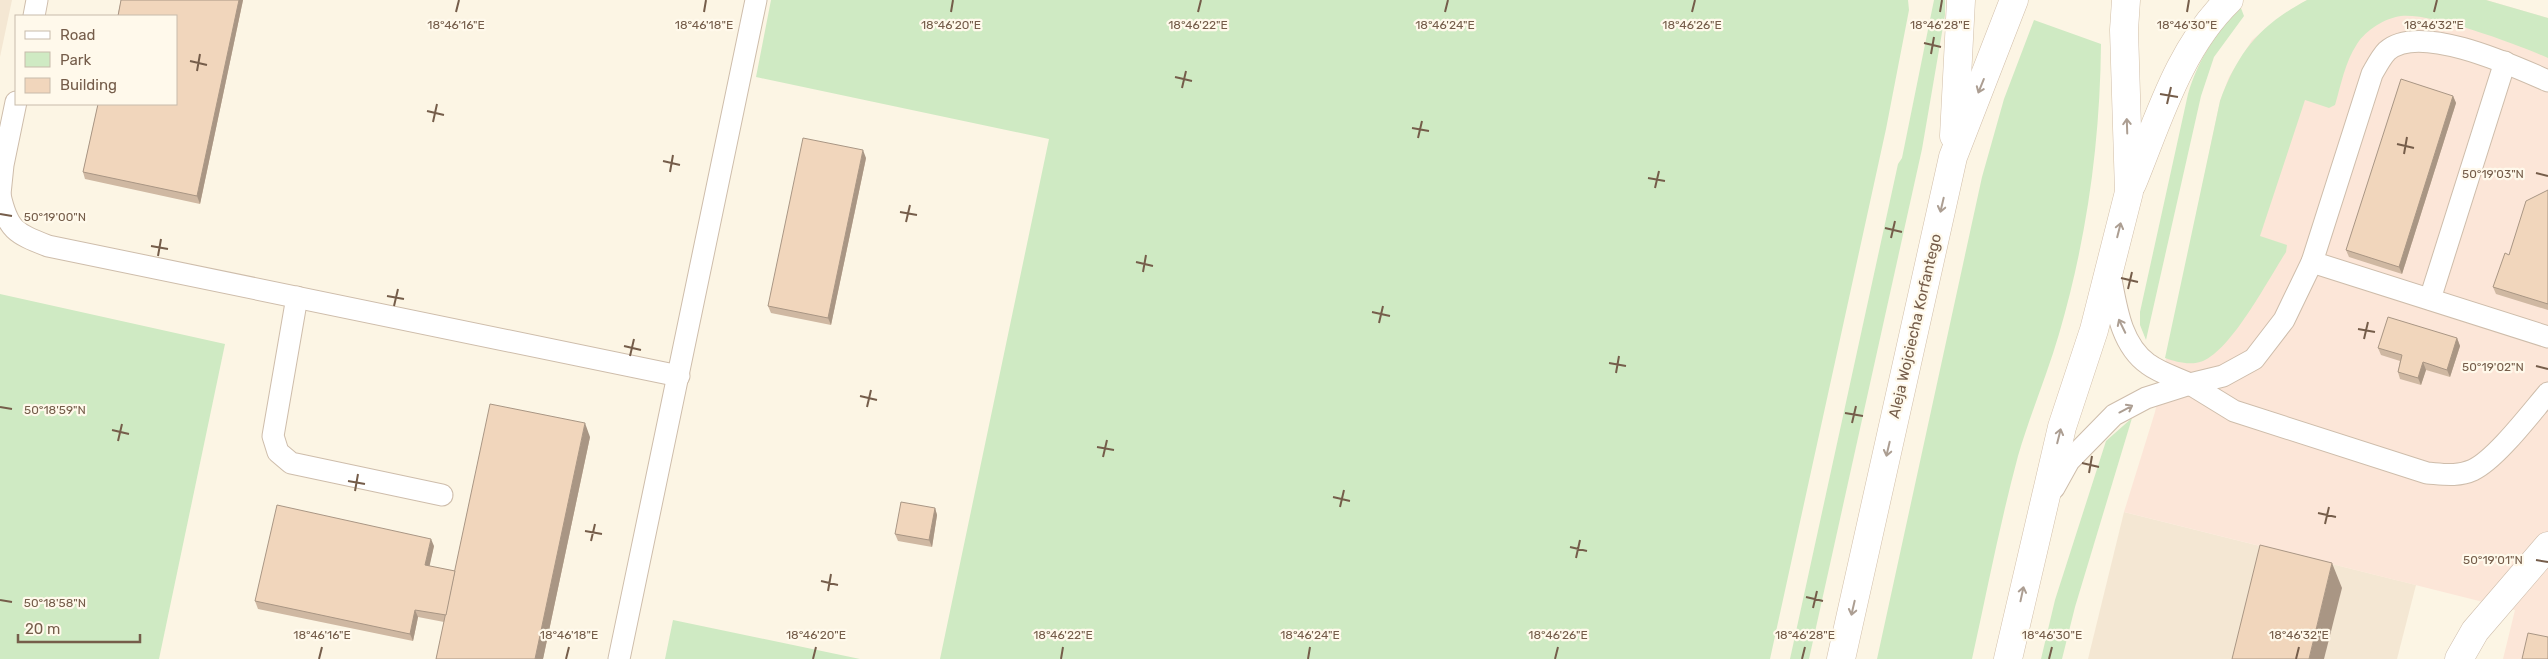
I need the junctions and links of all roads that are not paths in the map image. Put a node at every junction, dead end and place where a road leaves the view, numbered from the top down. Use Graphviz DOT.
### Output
graph roads {
  1 [pos="37,0"];
  2 [pos="756,0"];
  3 [pos="1961,0"];
  4 [pos="2014,0"];
  5 [pos="2126,0"];
  6 [pos="2229,0"];
  7 [pos="34,15"];
  8 [pos="2505,62"];
  9 [pos="2548,81"];
  10 [pos="15,105"];
  11 [pos="1953,157"];
  12 [pos="2128,192"];
  13 [pos="0,194"];
  14 [pos="2312,262"];
  15 [pos="2109,272"];
  16 [pos="297,297"];
  17 [pos="2430,299"];
  18 [pos="2548,336"];
  19 [pos="679,376"];
  20 [pos="2190,384"];
  21 [pos="2548,393"];
  22 [pos="442,495"];
  23 [pos="2040,512"];
  24 [pos="2548,546"];
  25 [pos="619,659"];
  26 [pos="1841,659"];
  27 [pos="2008,659"];
  28 [pos="2459,659"];
  1 -- 7 [label="lane"];
  2 -- 19 [label="lane"];
  3 -- 11 [label="main road"];
  4 -- 11 [label="main road, Aleja Wojciecha Korfantego, one-way"];
  12 -- 5 [label="main road, one-way"];
  6 -- 12 [label="main road"];
  8 -- 9 [label="lane"];
  8 -- 14 [label="lane"];
  8 -- 17 [label="lane"];
  10 -- 13 [label="lane"];
  11 -- 26 [label="main road, Aleja Wojciecha Korfantego, one-way"];
  15 -- 12 [label="main road, one-way"];
  13 -- 16 [label="lane"];
  14 -- 17 [label="lane"];
  14 -- 20 [label="lane"];
  20 -- 15 [label="lane, one-way"];
  23 -- 15 [label="main road, one-way"];
  16 -- 19 [label="lane"];
  16 -- 22 [label="lane"];
  17 -- 18 [label="lane"];
  19 -- 25 [label="lane"];
  20 -- 21 [label="lane"];
  23 -- 20 [label="lane, one-way"];
  27 -- 23 [label="main road, one-way"];
  24 -- 28 [label="main road"];
}
